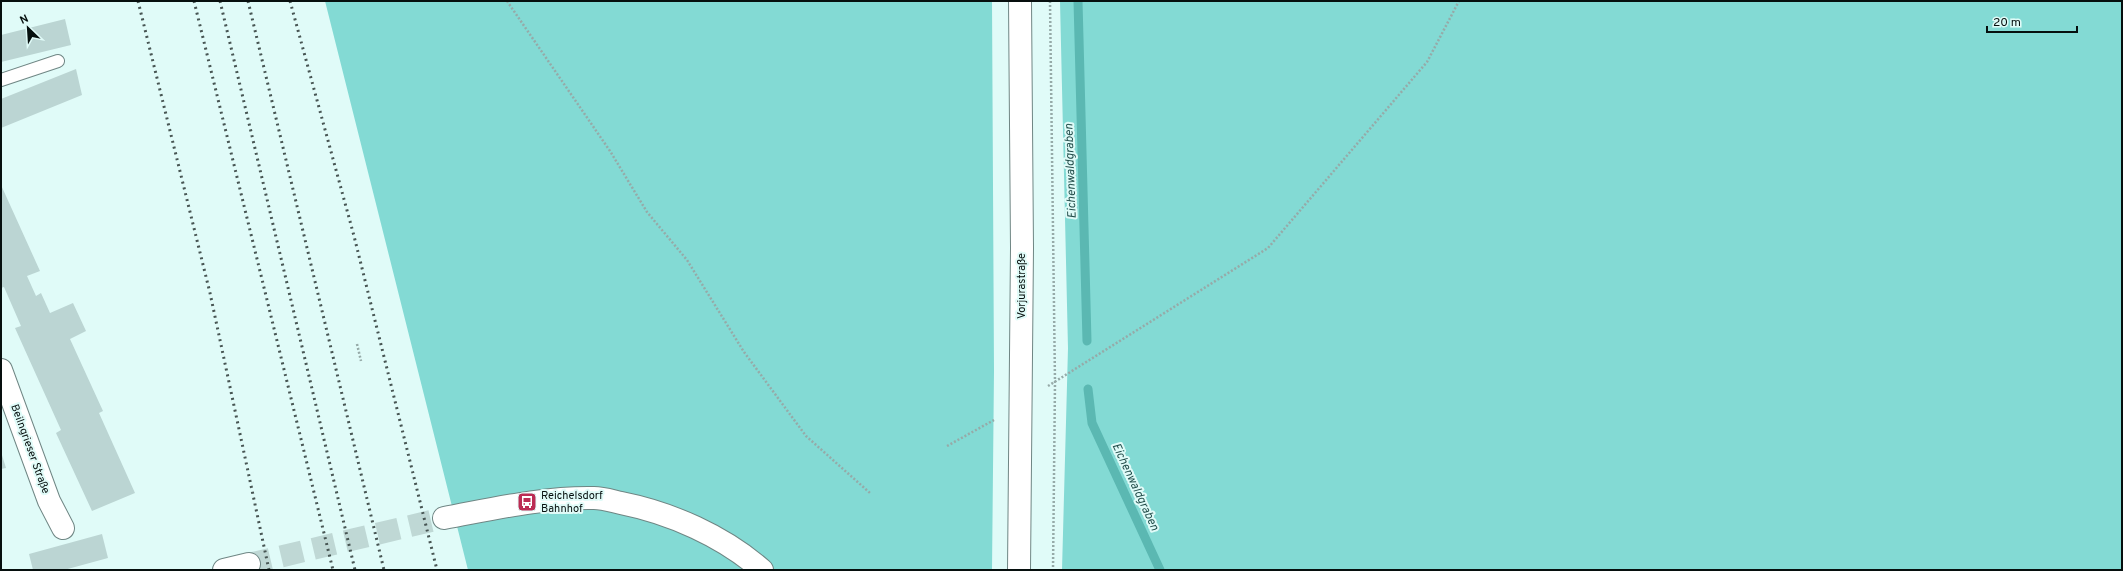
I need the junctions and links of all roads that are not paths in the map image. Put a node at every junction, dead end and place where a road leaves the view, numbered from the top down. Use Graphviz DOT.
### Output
graph roads {
  1 [pos="1020,1"];
  2 [pos="58,61"];
  3 [pos="1,80"];
  4 [pos="1,370"];
  5 [pos="444,518"];
  6 [pos="63,528"];
  7 [pos="249,564"];
  8 [pos="224,570"];
  9 [pos="762,570"];
  10 [pos="1019,570"];
  1 -- 10 [label="main road, Vorjurastraße"];
  2 -- 3 [label="lane"];
  4 -- 6 [label="main road, Beilngrieser Straße"];
  5 -- 9 [label="main road"];
  7 -- 8 [label="main road"];
}
